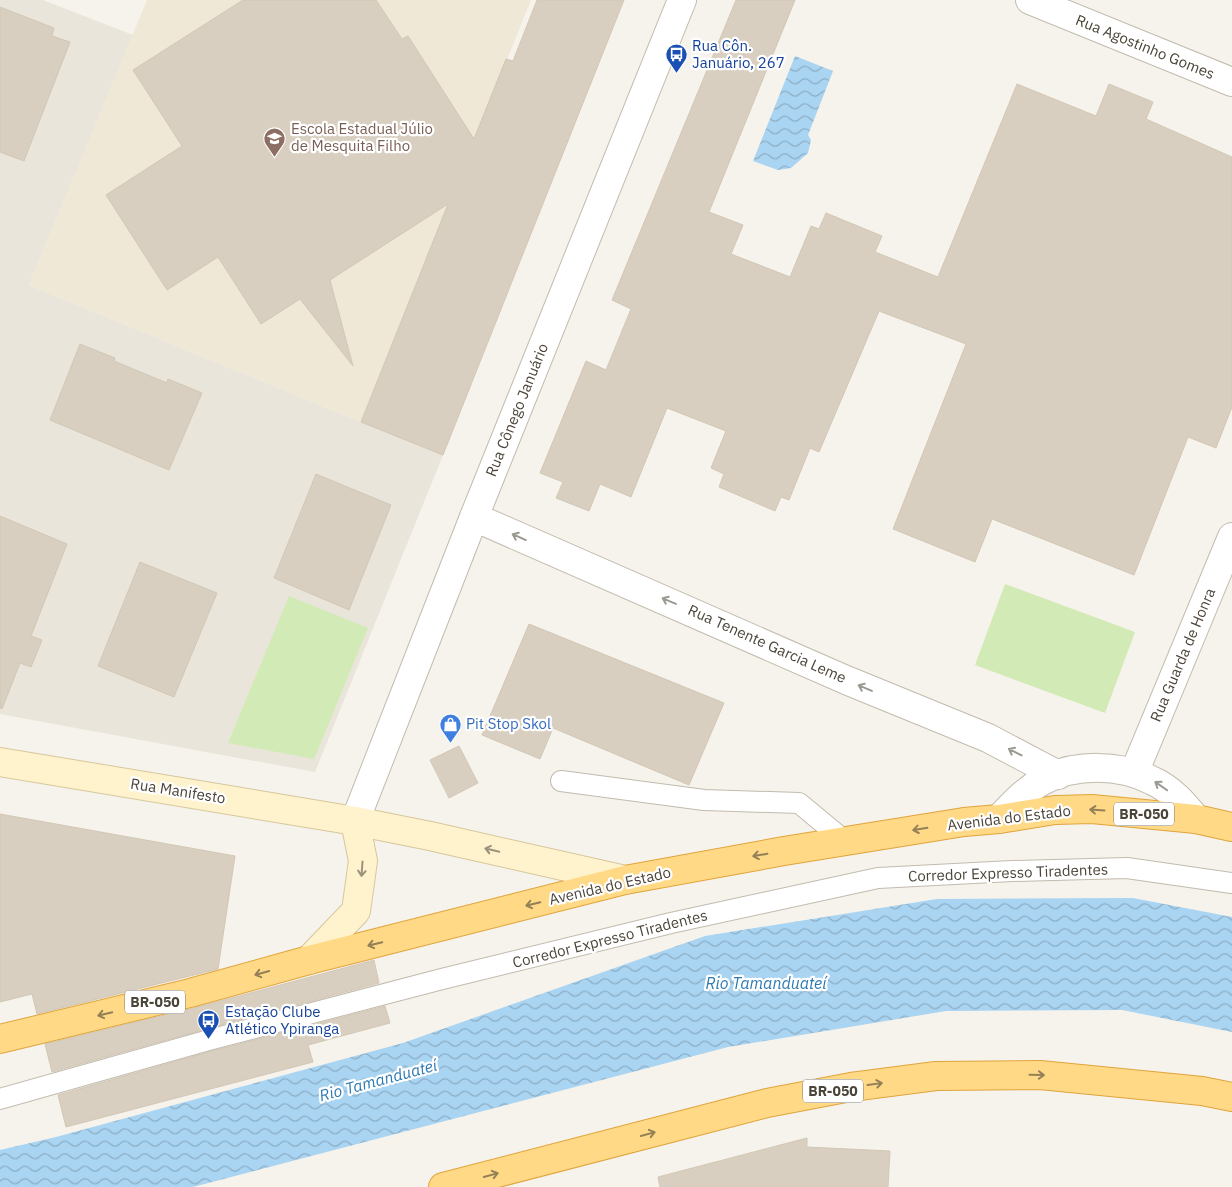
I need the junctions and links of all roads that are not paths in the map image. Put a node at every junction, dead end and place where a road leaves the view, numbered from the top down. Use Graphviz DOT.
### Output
graph roads {
  1 [pos="682,0"];
  2 [pos="1030,0"];
  3 [pos="1232,82"];
  4 [pos="474,517"];
  5 [pos="1232,537"];
  6 [pos="0,762"];
  7 [pos="1134,773"];
  8 [pos="1058,774"];
  9 [pos="561,781"];
  10 [pos="1196,818"];
  11 [pos="999,819"];
  12 [pos="355,821"];
  13 [pos="1232,827"];
  14 [pos="845,841"];
  15 [pos="625,880"];
  16 [pos="1232,883"];
  17 [pos="309,960"];
  18 [pos="0,1040"];
  19 [pos="1232,1097"];
  20 [pos="0,1099"];
  21 [pos="443,1187"];
  1 -- 4 [label="street, Rua Cônego Januário"];
  2 -- 3 [label="street, Rua Agostinho Gomes"];
  8 -- 4 [label="street, Rua Tenente Garcia Leme, one-way"];
  4 -- 12 [label="street, Rua Cônego Januário"];
  5 -- 7 [label="street, Rua Guarda de Honra"];
  6 -- 12 [label="main road, Rua Manifesto"];
  7 -- 8 [label="street"];
  10 -- 7 [label="street, one-way"];
  8 -- 11 [label="street"];
  9 -- 14 [label="lane"];
  10 -- 11 [label="highway, Avenida do Estado / BR-050, one-way"];
  10 -- 13 [label="highway, Avenida do Estado / BR-050"];
  11 -- 14 [label="highway, Avenida do Estado / BR-050, one-way"];
  15 -- 12 [label="main road, Rua Manifesto, one-way"];
  12 -- 17 [label="main road, one-way"];
  14 -- 15 [label="highway, Avenida do Estado / BR-050, one-way"];
  15 -- 17 [label="highway, Avenida do Estado / BR-050, one-way"];
  16 -- 20 [label="lane, Corredor Expresso Tiradentes"];
  17 -- 18 [label="highway, Avenida do Estado / BR-050, one-way"];
  21 -- 19 [label="highway, BR-050, one-way"];
}
